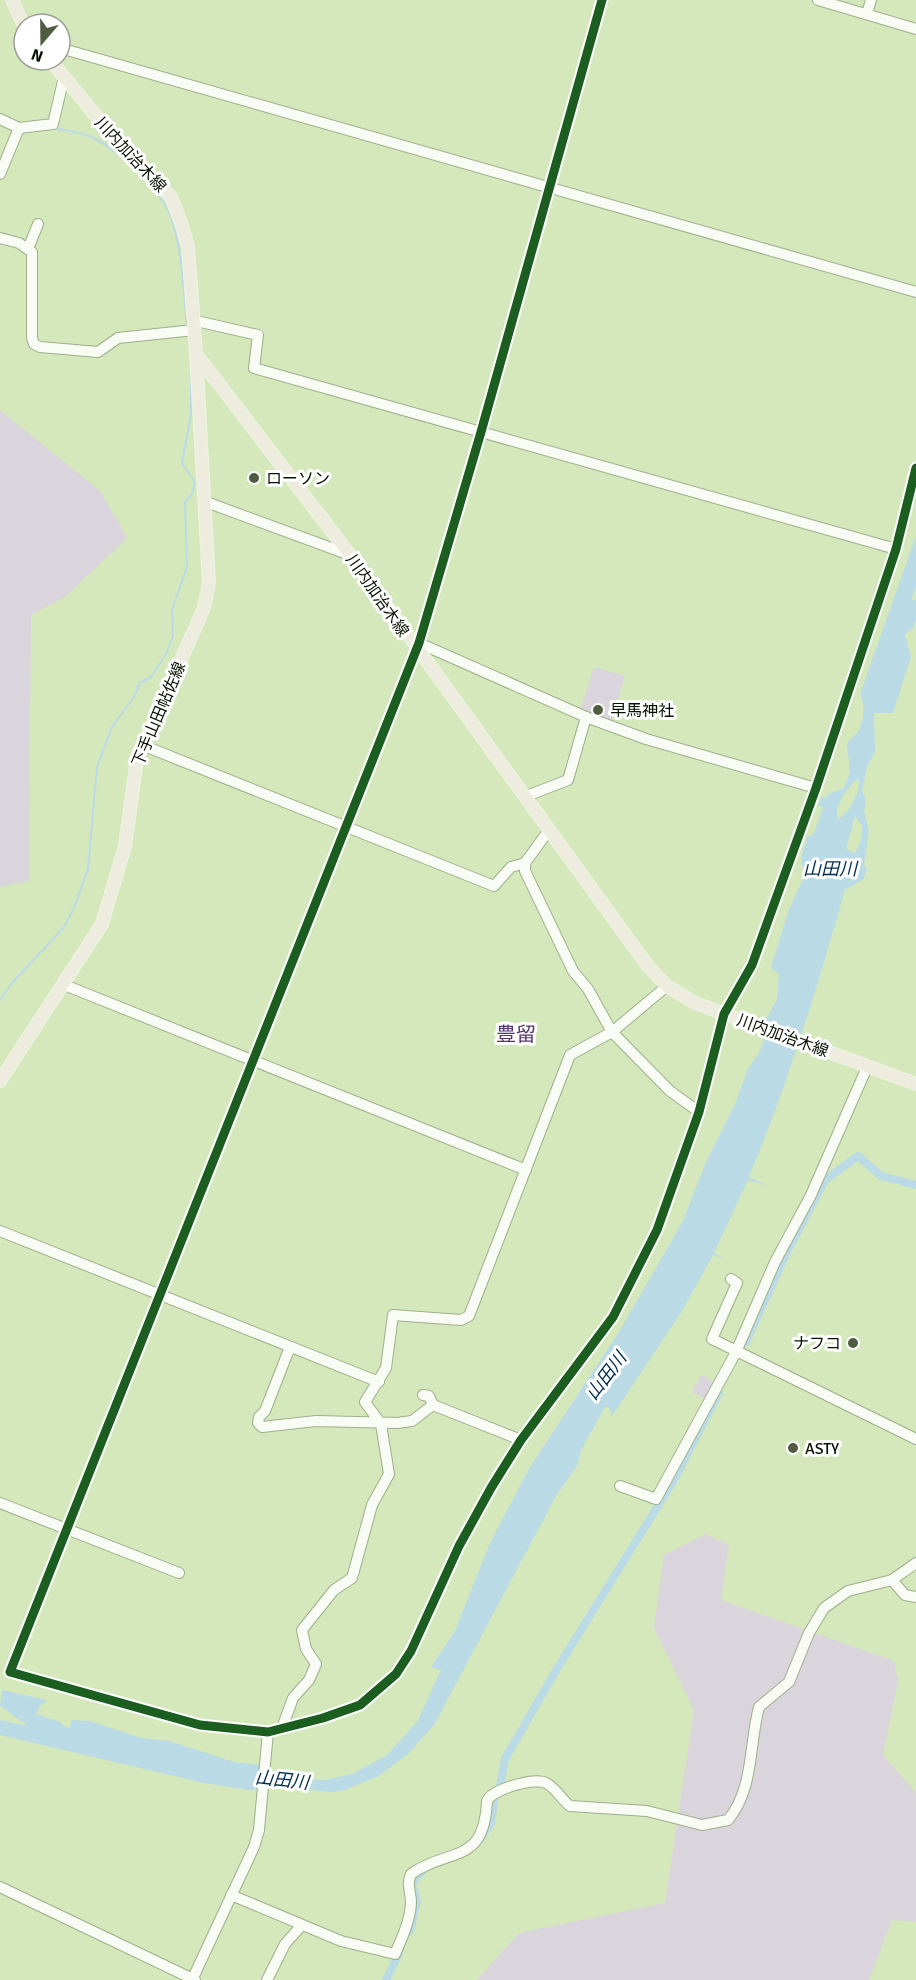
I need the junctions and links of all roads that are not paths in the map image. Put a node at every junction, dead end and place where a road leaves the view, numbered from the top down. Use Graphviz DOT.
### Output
graph roads {
  1 [pos="602,0"];
  2 [pos="818,0"];
  3 [pos="872,0"];
  4 [pos="867,14"];
  5 [pos="916,29"];
  6 [pos="72,51"];
  7 [pos="60,72"];
  8 [pos="64,77"];
  9 [pos="0,119"];
  10 [pos="19,128"];
  11 [pos="0,174"];
  12 [pos="549,188"];
  13 [pos="39,224"];
  14 [pos="0,238"];
  15 [pos="27,249"];
  16 [pos="916,291"];
  17 [pos="193,325"];
  18 [pos="196,354"];
  19 [pos="481,432"];
  20 [pos="916,468"];
  21 [pos="206,502"];
  22 [pos="896,549"];
  23 [pos="350,555"];
  24 [pos="418,646"];
  25 [pos="586,717"];
  26 [pos="142,745"];
  27 [pos="816,788"];
  28 [pos="524,797"];
  29 [pos="346,826"];
  30 [pos="549,830"];
  31 [pos="525,863"];
  32 [pos="62,984"];
  33 [pos="667,986"];
  34 [pos="726,1015"];
  35 [pos="612,1032"];
  36 [pos="253,1063"];
  37 [pos="867,1065"];
  38 [pos="0,1081"];
  39 [pos="916,1084"];
  40 [pos="699,1112"];
  41 [pos="526,1170"];
  42 [pos="0,1231"];
  43 [pos="731,1279"];
  44 [pos="161,1295"];
  45 [pos="291,1347"];
  46 [pos="736,1352"];
  47 [pos="380,1382"];
  48 [pos="423,1395"];
  49 [pos="433,1405"];
  50 [pos="381,1424"];
  51 [pos="916,1439"];
  52 [pos="521,1440"];
  53 [pos="620,1486"];
  54 [pos="0,1503"];
  55 [pos="67,1529"];
  56 [pos="916,1563"];
  57 [pos="178,1573"];
  58 [pos="892,1580"];
  59 [pos="916,1597"];
  60 [pos="282,1728"];
  61 [pos="267,1734"];
  62 [pos="0,1887"];
  63 [pos="231,1895"];
  64 [pos="301,1926"];
  65 [pos="193,1980"];
  66 [pos="267,1980"];
  1 -- 12 [label="street"];
  2 -- 4 [label="street"];
  3 -- 4 [label="street"];
  4 -- 5 [label="street"];
  6 -- 12 [label="street"];
  7 -- 8 [label="main road, 川内加治木線"];
  8 -- 10 [label="street"];
  8 -- 17 [label="main road, 川内加治木線"];
  9 -- 10 [label="street"];
  10 -- 11 [label="street"];
  12 -- 16 [label="street"];
  12 -- 19 [label="street"];
  13 -- 15 [label="street"];
  14 -- 15 [label="street"];
  15 -- 17 [label="street"];
  17 -- 18 [label="main road, 川内加治木線"];
  17 -- 19 [label="street"];
  18 -- 21 [label="main road, 下手山田帖佐線"];
  18 -- 23 [label="main road, 川内加治木線"];
  19 -- 22 [label="street"];
  19 -- 24 [label="street"];
  20 -- 22 [label="street"];
  21 -- 23 [label="street"];
  21 -- 26 [label="main road, 下手山田帖佐線"];
  22 -- 27 [label="street"];
  23 -- 24 [label="main road, 川内加治木線"];
  24 -- 25 [label="street"];
  24 -- 28 [label="main road, 川内加治木線"];
  24 -- 29 [label="street"];
  25 -- 27 [label="street"];
  25 -- 28 [label="street"];
  26 -- 29 [label="street"];
  26 -- 32 [label="main road, 下手山田帖佐線"];
  27 -- 34 [label="street"];
  28 -- 30 [label="main road, 川内加治木線"];
  29 -- 31 [label="street"];
  29 -- 36 [label="street"];
  30 -- 31 [label="street"];
  30 -- 33 [label="main road, 川内加治木線"];
  31 -- 35 [label="street"];
  32 -- 36 [label="street"];
  32 -- 38 [label="main road, 下手山田帖佐線"];
  33 -- 34 [label="main road, 川内加治木線"];
  33 -- 35 [label="street"];
  34 -- 37 [label="main road, 川内加治木線"];
  34 -- 40 [label="street"];
  35 -- 40 [label="street"];
  35 -- 41 [label="street"];
  36 -- 41 [label="street"];
  36 -- 44 [label="street"];
  37 -- 39 [label="main road, 川内加治木線"];
  37 -- 46 [label="street"];
  40 -- 52 [label="street"];
  41 -- 47 [label="street"];
  42 -- 44 [label="street"];
  43 -- 46 [label="street"];
  44 -- 45 [label="street"];
  44 -- 55 [label="street"];
  45 -- 47 [label="street"];
  45 -- 50 [label="street"];
  46 -- 51 [label="street"];
  46 -- 53 [label="street"];
  47 -- 50 [label="street"];
  48 -- 49 [label="street"];
  49 -- 50 [label="street"];
  49 -- 52 [label="street"];
  50 -- 60 [label="street"];
  52 -- 60 [label="street"];
  54 -- 55 [label="street"];
  55 -- 57 [label="street"];
  55 -- 61 [label="street"];
  56 -- 58 [label="street"];
  58 -- 59 [label="street"];
  58 -- 64 [label="street"];
  60 -- 61 [label="street"];
  61 -- 63 [label="street"];
  62 -- 65 [label="street"];
  63 -- 64 [label="street"];
  63 -- 65 [label="street"];
  64 -- 66 [label="street"];
}
